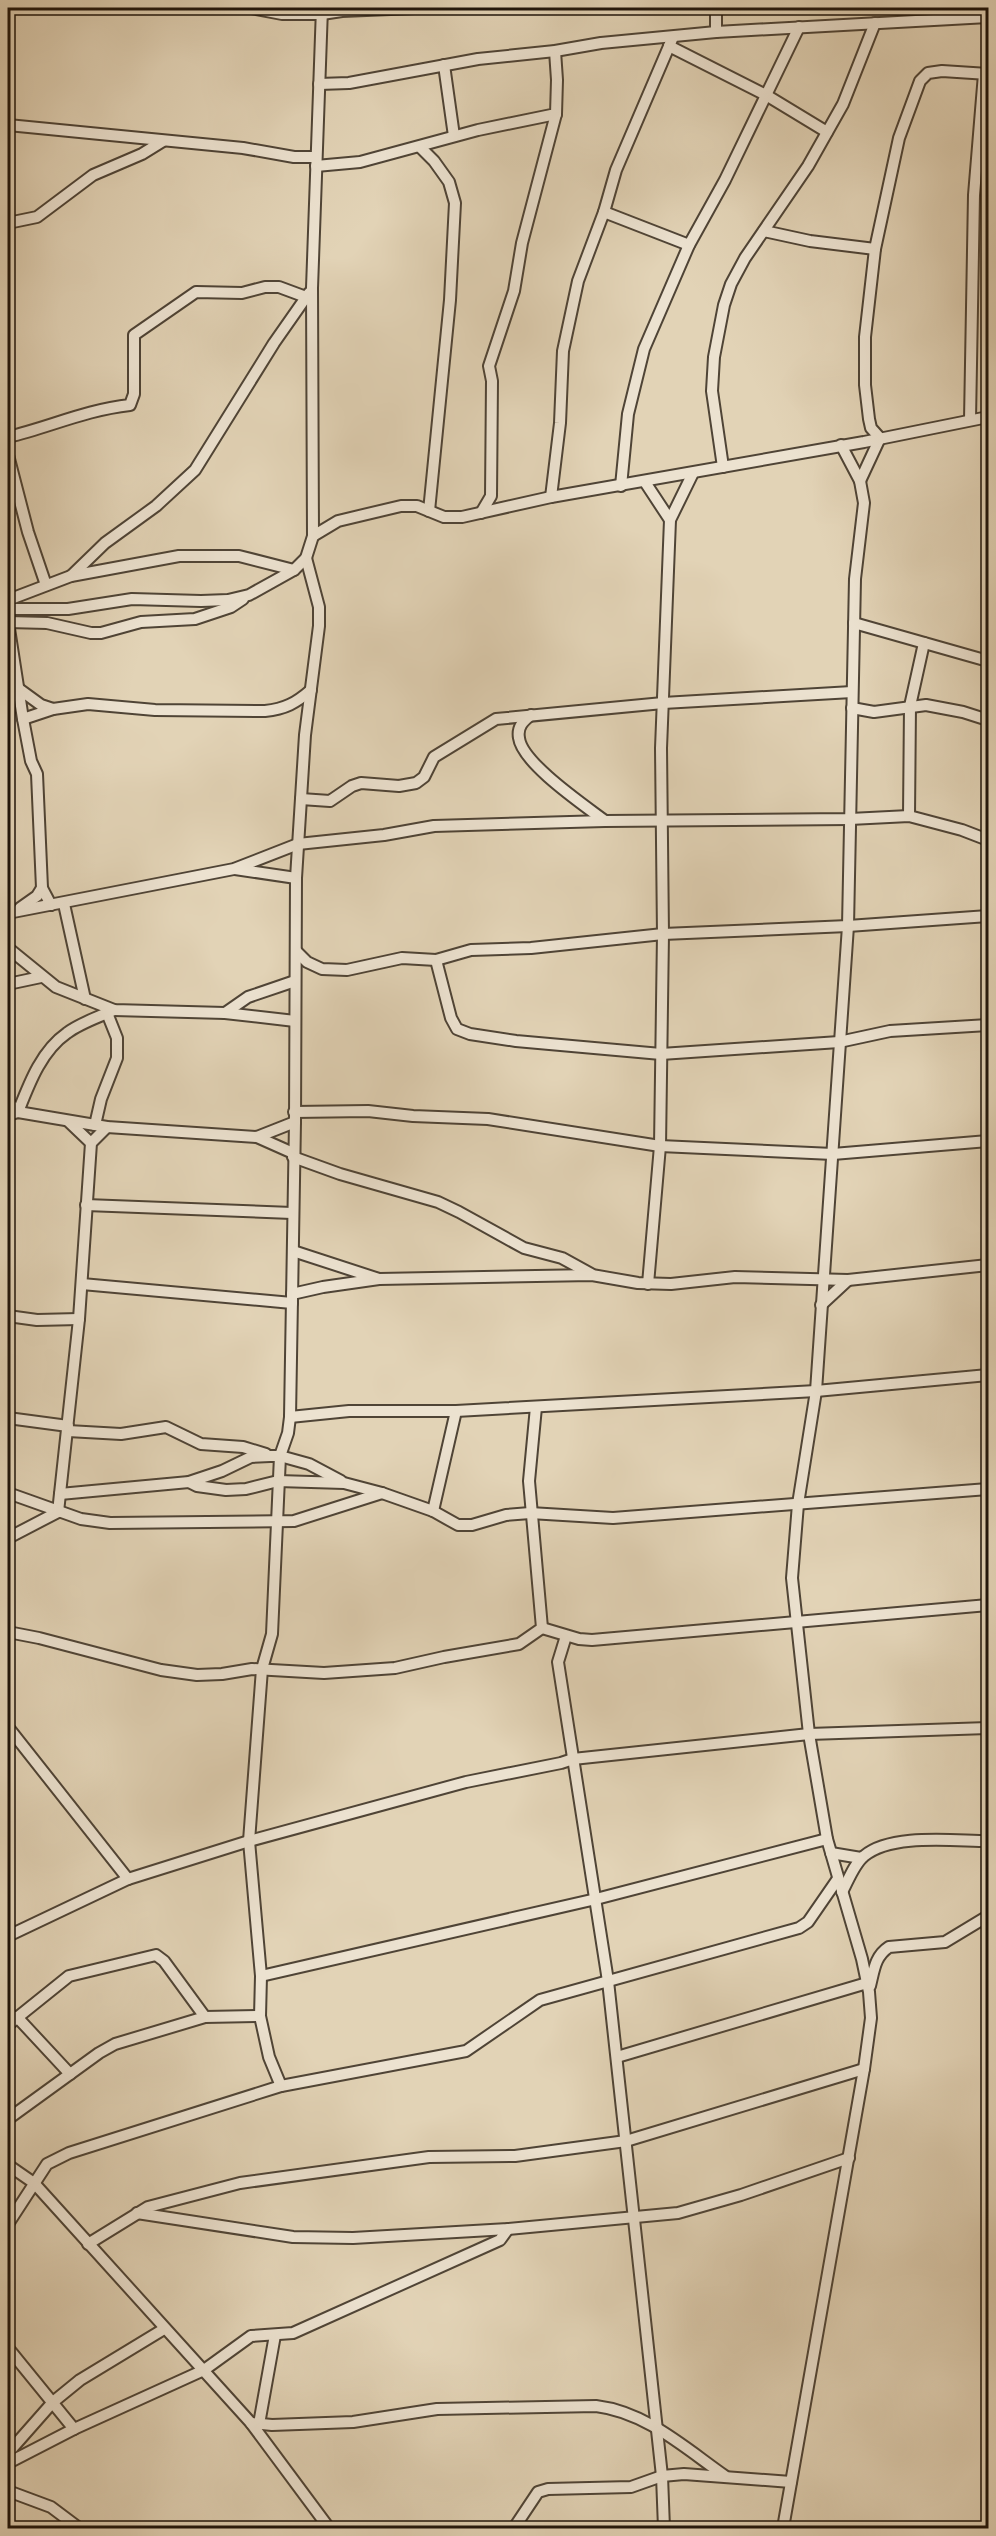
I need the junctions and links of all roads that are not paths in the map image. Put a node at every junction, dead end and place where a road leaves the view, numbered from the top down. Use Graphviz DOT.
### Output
graph roads {
  1 [pos="251,8"];
  2 [pos="415,8"];
  3 [pos="716,8"];
  4 [pos="322,11"];
  5 [pos="988,17"];
  6 [pos="875,23"];
  7 [pos="799,27"];
  8 [pos="716,32"];
  9 [pos="671,42"];
  10 [pos="555,51"];
  11 [pos="444,65"];
  12 [pos="986,74"];
  13 [pos="319,84"];
  14 [pos="766,95"];
  15 [pos="556,114"];
  16 [pos="8,125"];
  17 [pos="827,132"];
  18 [pos="454,136"];
  19 [pos="163,141"];
  20 [pos="420,147"];
  21 [pos="316,161"];
  22 [pos="604,212"];
  23 [pos="8,223"];
  24 [pos="764,231"];
  25 [pos="689,245"];
  26 [pos="874,249"];
  27 [pos="309,292"];
  28 [pos="988,417"];
  29 [pos="970,420"];
  30 [pos="8,437"];
  31 [pos="880,438"];
  32 [pos="841,445"];
  33 [pos="8,455"];
  34 [pos="723,467"];
  35 [pos="693,473"];
  36 [pos="860,481"];
  37 [pos="645,482"];
  38 [pos="621,486"];
  39 [pos="551,497"];
  40 [pos="429,511"];
  41 [pos="481,513"];
  42 [pos="670,520"];
  43 [pos="313,536"];
  44 [pos="306,558"];
  45 [pos="294,570"];
  46 [pos="71,576"];
  47 [pos="46,585"];
  48 [pos="249,595"];
  49 [pos="8,600"];
  50 [pos="8,609"];
  51 [pos="8,622"];
  52 [pos="854,623"];
  53 [pos="924,643"];
  54 [pos="988,661"];
  55 [pos="19,689"];
  56 [pos="311,690"];
  57 [pos="852,692"];
  58 [pos="663,703"];
  59 [pos="910,706"];
  60 [pos="852,708"];
  61 [pos="53,709"];
  62 [pos="531,715"];
  63 [pos="23,719"];
  64 [pos="988,720"];
  65 [pos="301,799"];
  66 [pos="909,816"];
  67 [pos="850,819"];
  68 [pos="605,821"];
  69 [pos="662,822"];
  70 [pos="988,840"];
  71 [pos="298,844"];
  72 [pos="234,869"];
  73 [pos="296,878"];
  74 [pos="42,888"];
  75 [pos="64,904"];
  76 [pos="51,905"];
  77 [pos="10,913"];
  78 [pos="988,915"];
  79 [pos="848,926"];
  80 [pos="663,934"];
  81 [pos="8,948"];
  82 [pos="296,951"];
  83 [pos="436,960"];
  84 [pos="42,977"];
  85 [pos="295,981"];
  86 [pos="8,984"];
  87 [pos="85,999"];
  88 [pos="110,1012"];
  89 [pos="225,1013"];
  90 [pos="295,1021"];
  91 [pos="988,1025"];
  92 [pos="839,1042"];
  93 [pos="661,1054"];
  94 [pos="8,1102"];
  95 [pos="13,1113"];
  96 [pos="295,1117"];
  97 [pos="69,1122"];
  98 [pos="95,1125"];
  99 [pos="107,1127"];
  100 [pos="257,1137"];
  101 [pos="988,1141"];
  102 [pos="91,1143"];
  103 [pos="660,1146"];
  104 [pos="833,1154"];
  105 [pos="293,1155"];
  106 [pos="86,1205"];
  107 [pos="292,1214"];
  108 [pos="292,1251"];
  109 [pos="988,1265"];
  110 [pos="592,1275"];
  111 [pos="379,1279"];
  112 [pos="823,1280"];
  113 [pos="848,1280"];
  114 [pos="82,1284"];
  115 [pos="643,1284"];
  116 [pos="292,1299"];
  117 [pos="821,1305"];
  118 [pos="8,1316"];
  119 [pos="79,1318"];
  120 [pos="988,1375"];
  121 [pos="816,1391"];
  122 [pos="537,1407"];
  123 [pos="70,1408"];
  124 [pos="456,1411"];
  125 [pos="290,1417"];
  126 [pos="8,1418"];
  127 [pos="45,1425"];
  128 [pos="68,1429"];
  129 [pos="275,1456"];
  130 [pos="278,1481"];
  131 [pos="189,1482"];
  132 [pos="344,1483"];
  133 [pos="988,1489"];
  134 [pos="8,1492"];
  135 [pos="382,1493"];
  136 [pos="60,1494"];
  137 [pos="798,1504"];
  138 [pos="434,1511"];
  139 [pos="58,1512"];
  140 [pos="530,1513"];
  141 [pos="276,1523"];
  142 [pos="8,1538"];
  143 [pos="988,1605"];
  144 [pos="795,1622"];
  145 [pos="543,1628"];
  146 [pos="8,1632"];
  147 [pos="566,1636"];
  148 [pos="262,1669"];
  149 [pos="8,1726"];
  150 [pos="988,1728"];
  151 [pos="809,1734"];
  152 [pos="573,1759"];
  153 [pos="827,1839"];
  154 [pos="988,1841"];
  155 [pos="249,1842"];
  156 [pos="831,1853"];
  157 [pos="861,1858"];
  158 [pos="128,1880"];
  159 [pos="837,1880"];
  160 [pos="842,1892"];
  161 [pos="596,1899"];
  162 [pos="988,1916"];
  163 [pos="8,1936"];
  164 [pos="261,1976"];
  165 [pos="608,1981"];
  166 [pos="868,1987"];
  167 [pos="260,2016"];
  168 [pos="17,2017"];
  169 [pos="205,2017"];
  170 [pos="8,2025"];
  171 [pos="617,2057"];
  172 [pos="864,2069"];
  173 [pos="70,2074"];
  174 [pos="280,2086"];
  175 [pos="8,2120"];
  176 [pos="626,2141"];
  177 [pos="849,2158"];
  178 [pos="8,2165"];
  179 [pos="34,2183"];
  180 [pos="136,2213"];
  181 [pos="634,2218"];
  182 [pos="8,2224"];
  183 [pos="508,2229"];
  184 [pos="88,2244"];
  185 [pos="164,2329"];
  186 [pos="274,2335"];
  187 [pos="8,2348"];
  188 [pos="204,2370"];
  189 [pos="53,2402"];
  190 [pos="255,2423"];
  191 [pos="74,2429"];
  192 [pos="657,2429"];
  193 [pos="8,2453"];
  194 [pos="8,2463"];
  195 [pos="662,2476"];
  196 [pos="725,2476"];
  197 [pos="791,2482"];
  198 [pos="8,2491"];
  199 [pos="79,2529"];
  200 [pos="329,2529"];
  201 [pos="514,2529"];
  202 [pos="664,2529"];
  203 [pos="783,2529"];
  1 -- 4 [label="street"];
  2 -- 4 [label="street"];
  3 -- 8 [label="street"];
  4 -- 13 [label="street"];
  5 -- 6 [label="street"];
  6 -- 7 [label="street"];
  6 -- 17 [label="street"];
  7 -- 8 [label="street"];
  7 -- 14 [label="street"];
  8 -- 9 [label="street"];
  9 -- 10 [label="street"];
  9 -- 14 [label="street"];
  9 -- 22 [label="street"];
  10 -- 11 [label="street"];
  10 -- 15 [label="street"];
  11 -- 13 [label="street"];
  11 -- 18 [label="street"];
  12 -- 26 [label="street"];
  12 -- 29 [label="street"];
  13 -- 21 [label="street"];
  14 -- 17 [label="street"];
  14 -- 25 [label="street"];
  15 -- 18 [label="street"];
  15 -- 41 [label="street"];
  16 -- 19 [label="street"];
  17 -- 24 [label="street"];
  18 -- 20 [label="street"];
  19 -- 21 [label="street"];
  19 -- 23 [label="street"];
  20 -- 21 [label="street"];
  20 -- 40 [label="street"];
  21 -- 27 [label="street"];
  22 -- 25 [label="street"];
  22 -- 39 [label="street"];
  24 -- 26 [label="street"];
  24 -- 34 [label="street"];
  25 -- 38 [label="street"];
  26 -- 31 [label="street"];
  27 -- 30 [label="street"];
  27 -- 43 [label="street"];
  27 -- 46 [label="street"];
  28 -- 29 [label="street"];
  29 -- 31 [label="street"];
  31 -- 32 [label="street"];
  31 -- 36 [label="street"];
  32 -- 34 [label="street"];
  32 -- 36 [label="street"];
  33 -- 47 [label="street"];
  34 -- 35 [label="street"];
  35 -- 37 [label="street"];
  35 -- 42 [label="street"];
  36 -- 52 [label="street"];
  37 -- 38 [label="street"];
  37 -- 42 [label="street"];
  38 -- 39 [label="street"];
  39 -- 41 [label="street"];
  40 -- 41 [label="street"];
  40 -- 43 [label="street"];
  42 -- 58 [label="street"];
  43 -- 44 [label="street"];
  44 -- 45 [label="street"];
  44 -- 56 [label="street"];
  45 -- 46 [label="street"];
  45 -- 48 [label="street"];
  46 -- 47 [label="street"];
  47 -- 49 [label="street"];
  48 -- 50 [label="street"];
  48 -- 51 [label="street"];
  51 -- 55 [label="street"];
  52 -- 53 [label="street"];
  52 -- 57 [label="street"];
  53 -- 54 [label="street"];
  53 -- 59 [label="street"];
  55 -- 61 [label="street"];
  55 -- 63 [label="street"];
  56 -- 61 [label="street"];
  56 -- 65 [label="street"];
  57 -- 58 [label="street"];
  57 -- 60 [label="street"];
  58 -- 62 [label="street"];
  58 -- 69 [label="street"];
  59 -- 60 [label="street"];
  59 -- 64 [label="street"];
  59 -- 66 [label="street"];
  60 -- 67 [label="street"];
  61 -- 63 [label="street"];
  62 -- 65 [label="street"];
  62 -- 68 [label="street"];
  63 -- 74 [label="street"];
  65 -- 71 [label="street"];
  66 -- 67 [label="street"];
  66 -- 70 [label="street"];
  67 -- 69 [label="street"];
  67 -- 79 [label="street"];
  68 -- 69 [label="street"];
  68 -- 71 [label="street"];
  69 -- 80 [label="street"];
  71 -- 72 [label="street"];
  71 -- 73 [label="street"];
  72 -- 73 [label="street"];
  72 -- 75 [label="street"];
  73 -- 82 [label="street"];
  74 -- 76 [label="street"];
  74 -- 77 [label="street"];
  75 -- 76 [label="street"];
  75 -- 87 [label="street"];
  76 -- 77 [label="street"];
  78 -- 79 [label="street"];
  79 -- 80 [label="street"];
  79 -- 92 [label="street"];
  80 -- 83 [label="street"];
  80 -- 93 [label="street"];
  81 -- 84 [label="street"];
  82 -- 83 [label="street"];
  82 -- 85 [label="street"];
  83 -- 93 [label="street"];
  84 -- 86 [label="street"];
  84 -- 87 [label="street"];
  85 -- 89 [label="street"];
  85 -- 90 [label="street"];
  87 -- 88 [label="street"];
  88 -- 89 [label="street"];
  88 -- 95 [label="street"];
  88 -- 98 [label="street"];
  89 -- 90 [label="street"];
  90 -- 96 [label="street"];
  91 -- 92 [label="street"];
  92 -- 93 [label="street"];
  92 -- 104 [label="street"];
  93 -- 103 [label="street"];
  94 -- 95 [label="street"];
  95 -- 97 [label="street"];
  96 -- 100 [label="street"];
  96 -- 103 [label="street"];
  96 -- 105 [label="street"];
  97 -- 98 [label="street"];
  97 -- 102 [label="street"];
  98 -- 99 [label="street"];
  99 -- 100 [label="street"];
  99 -- 102 [label="street"];
  100 -- 105 [label="street"];
  101 -- 104 [label="street"];
  102 -- 106 [label="street"];
  103 -- 104 [label="street"];
  103 -- 115 [label="street"];
  104 -- 112 [label="street"];
  105 -- 107 [label="street"];
  105 -- 110 [label="street"];
  106 -- 107 [label="street"];
  106 -- 114 [label="street"];
  107 -- 108 [label="street"];
  108 -- 111 [label="street"];
  108 -- 116 [label="street"];
  109 -- 113 [label="street"];
  110 -- 111 [label="street"];
  110 -- 115 [label="street"];
  111 -- 116 [label="street"];
  112 -- 113 [label="street"];
  112 -- 115 [label="street"];
  112 -- 117 [label="street"];
  113 -- 117 [label="street"];
  114 -- 116 [label="street"];
  114 -- 119 [label="street"];
  116 -- 125 [label="street"];
  117 -- 121 [label="street"];
  118 -- 119 [label="street"];
  119 -- 123 [label="street"];
  120 -- 121 [label="street"];
  121 -- 122 [label="street"];
  121 -- 137 [label="street"];
  122 -- 124 [label="street"];
  122 -- 140 [label="street"];
  123 -- 127 [label="street"];
  123 -- 128 [label="street"];
  124 -- 125 [label="street"];
  124 -- 138 [label="street"];
  125 -- 129 [label="street"];
  126 -- 127 [label="street"];
  127 -- 128 [label="street"];
  128 -- 129 [label="street"];
  128 -- 136 [label="street"];
  129 -- 130 [label="street"];
  129 -- 131 [label="street"];
  129 -- 132 [label="street"];
  130 -- 131 [label="street"];
  130 -- 132 [label="street"];
  130 -- 141 [label="street"];
  131 -- 136 [label="street"];
  132 -- 135 [label="street"];
  133 -- 137 [label="street"];
  134 -- 139 [label="street"];
  135 -- 138 [label="street"];
  135 -- 141 [label="street"];
  136 -- 139 [label="street"];
  137 -- 140 [label="street"];
  137 -- 144 [label="street"];
  138 -- 140 [label="street"];
  139 -- 141 [label="street"];
  139 -- 142 [label="street"];
  140 -- 145 [label="street"];
  141 -- 148 [label="street"];
  143 -- 144 [label="street"];
  144 -- 147 [label="street"];
  144 -- 151 [label="street"];
  145 -- 147 [label="street"];
  145 -- 148 [label="street"];
  146 -- 148 [label="street"];
  147 -- 152 [label="street"];
  148 -- 155 [label="street"];
  149 -- 158 [label="street"];
  150 -- 151 [label="street"];
  151 -- 152 [label="street"];
  151 -- 153 [label="street"];
  152 -- 155 [label="street"];
  152 -- 161 [label="street"];
  153 -- 156 [label="street"];
  153 -- 161 [label="street"];
  154 -- 157 [label="street"];
  155 -- 158 [label="street"];
  155 -- 164 [label="street"];
  156 -- 157 [label="street"];
  156 -- 159 [label="street"];
  157 -- 160 [label="street"];
  158 -- 163 [label="street"];
  159 -- 160 [label="street"];
  159 -- 165 [label="street"];
  160 -- 166 [label="street"];
  161 -- 164 [label="street"];
  161 -- 165 [label="street"];
  162 -- 166 [label="street"];
  164 -- 167 [label="street"];
  165 -- 171 [label="street"];
  165 -- 174 [label="street"];
  166 -- 171 [label="street"];
  166 -- 172 [label="street"];
  167 -- 169 [label="street"];
  167 -- 174 [label="street"];
  168 -- 169 [label="street"];
  168 -- 170 [label="street"];
  168 -- 173 [label="street"];
  169 -- 173 [label="street"];
  171 -- 176 [label="street"];
  172 -- 176 [label="street"];
  172 -- 177 [label="street"];
  173 -- 175 [label="street"];
  174 -- 179 [label="street"];
  176 -- 180 [label="street"];
  176 -- 181 [label="street"];
  177 -- 181 [label="street"];
  177 -- 197 [label="street"];
  178 -- 179 [label="street"];
  179 -- 182 [label="street"];
  179 -- 184 [label="street"];
  180 -- 183 [label="street"];
  180 -- 184 [label="street"];
  181 -- 183 [label="street"];
  181 -- 192 [label="street"];
  183 -- 186 [label="street"];
  184 -- 185 [label="street"];
  185 -- 188 [label="street"];
  185 -- 189 [label="street"];
  186 -- 188 [label="street"];
  186 -- 190 [label="street"];
  187 -- 189 [label="street"];
  188 -- 190 [label="street"];
  188 -- 191 [label="street"];
  189 -- 191 [label="street"];
  189 -- 193 [label="street"];
  190 -- 192 [label="street"];
  190 -- 200 [label="street"];
  191 -- 194 [label="street"];
  192 -- 195 [label="street"];
  192 -- 196 [label="street"];
  195 -- 196 [label="street"];
  195 -- 201 [label="street"];
  195 -- 202 [label="street"];
  196 -- 197 [label="street"];
  197 -- 203 [label="street"];
  198 -- 199 [label="street"];
}
